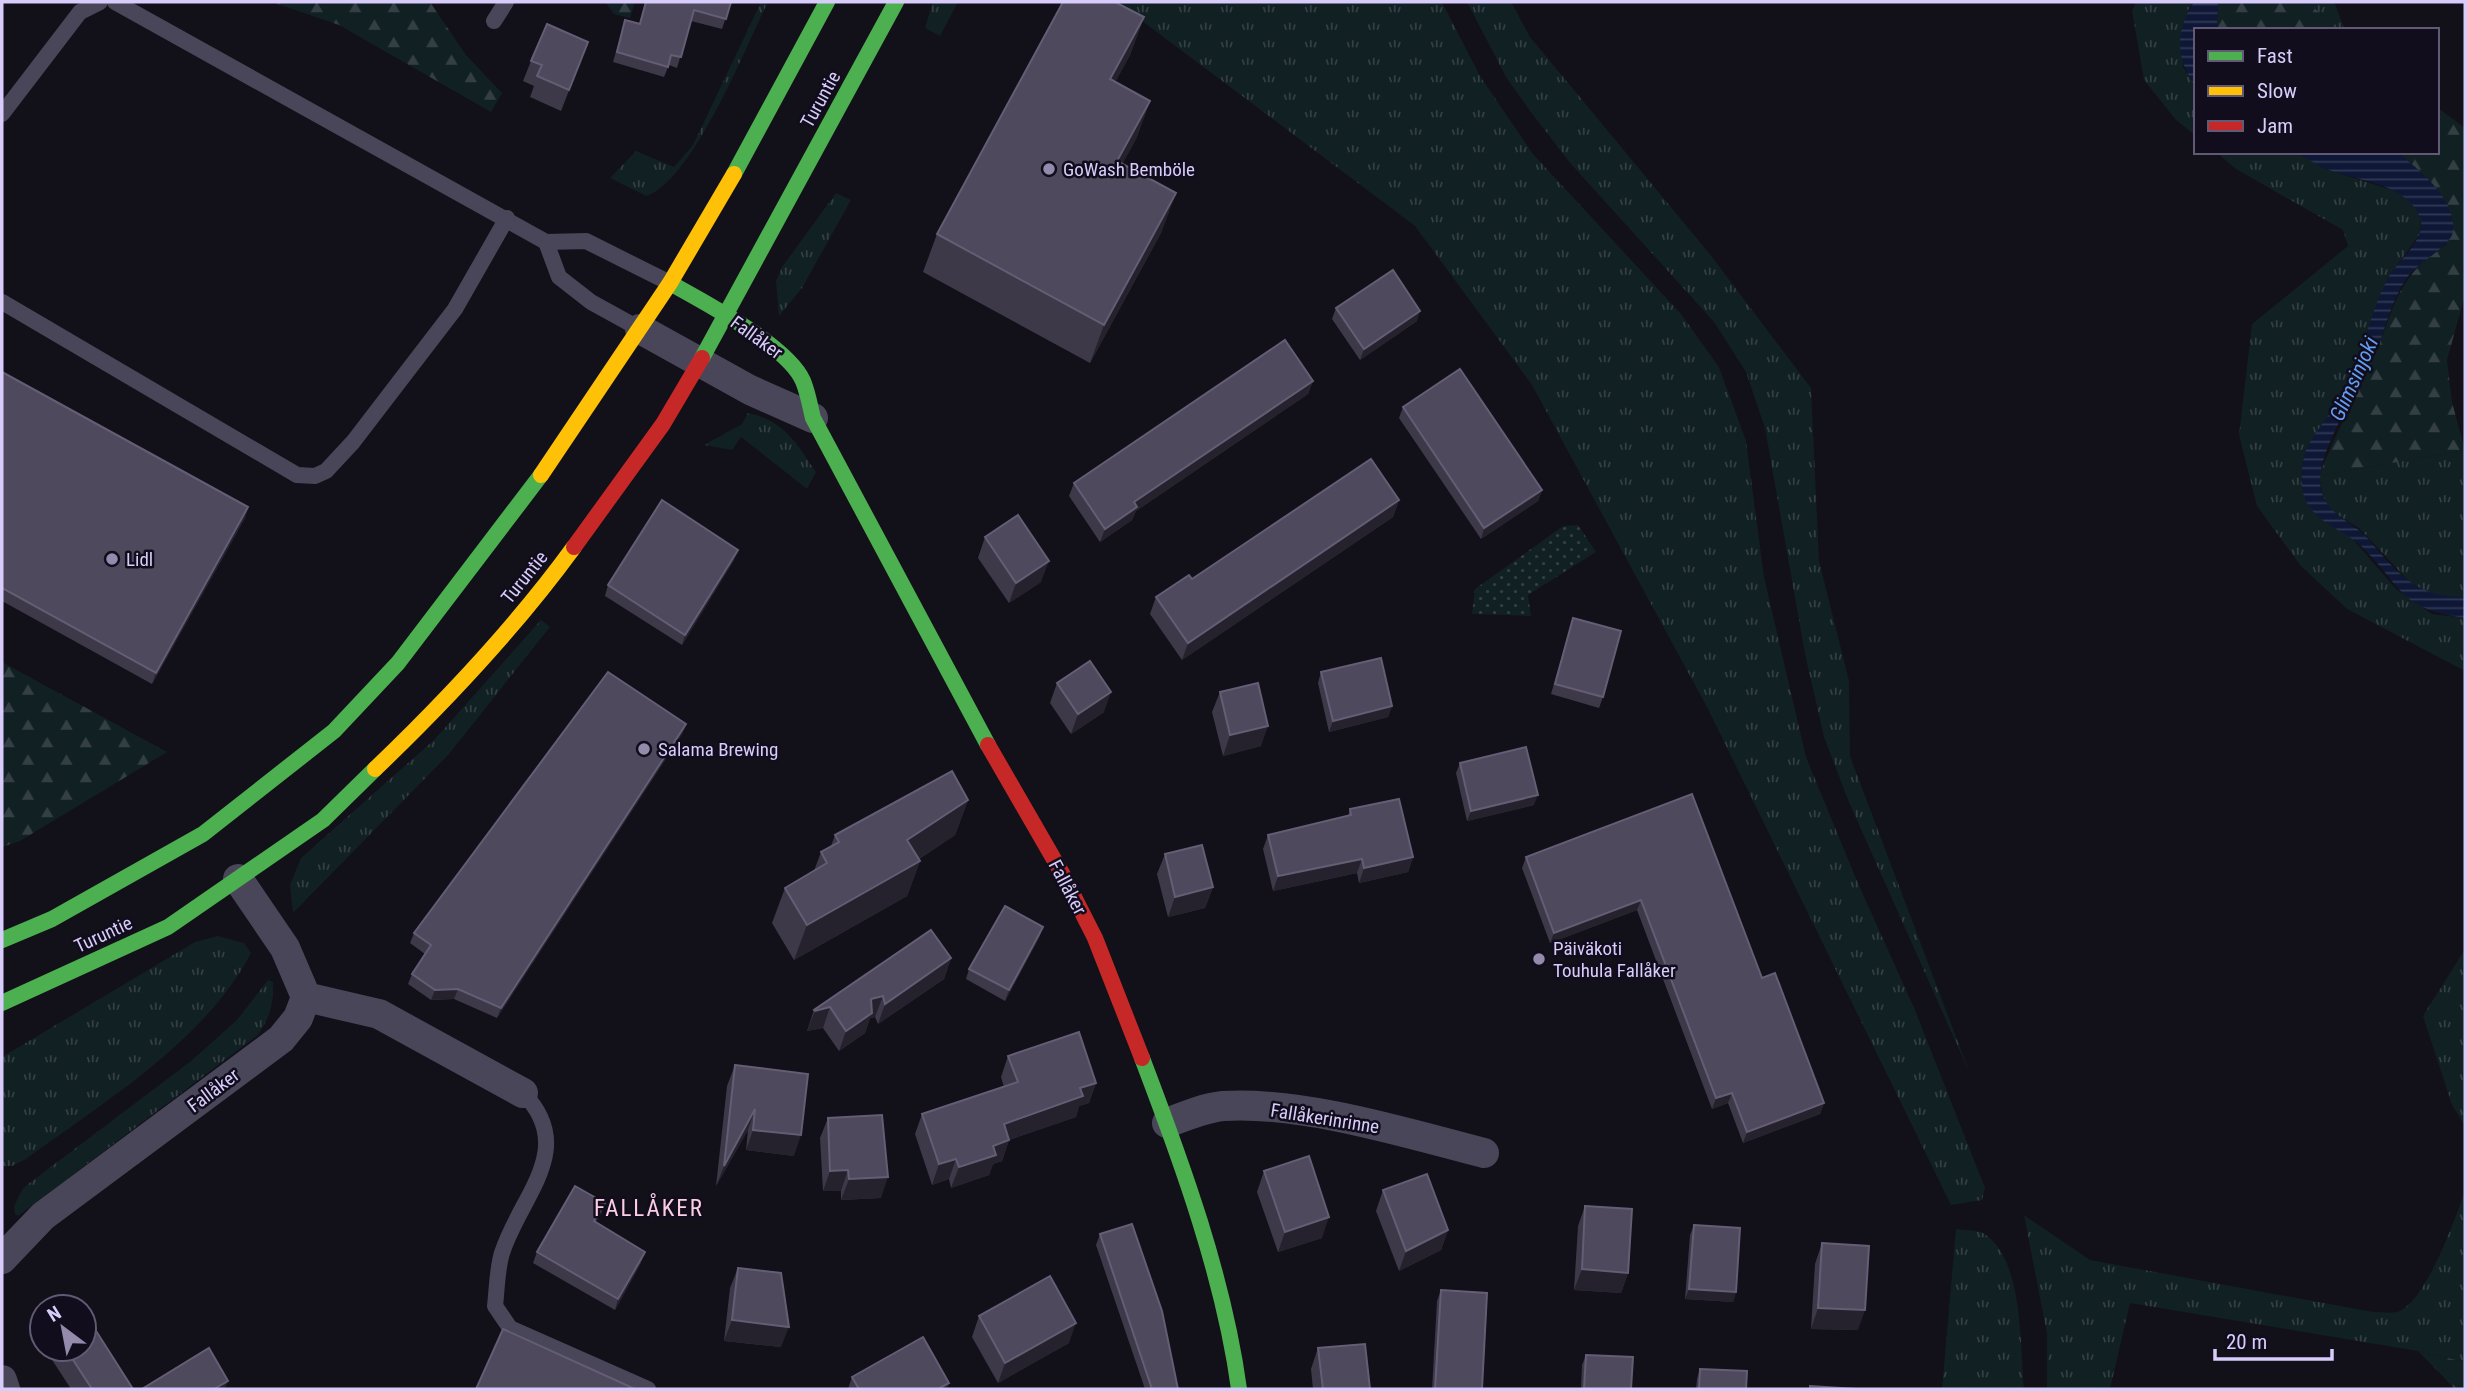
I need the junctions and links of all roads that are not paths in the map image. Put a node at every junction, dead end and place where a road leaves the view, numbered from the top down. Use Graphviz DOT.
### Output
graph roads {
  1 [pos="100,2"];
  2 [pos="115,2"];
  3 [pos="506,2"];
  4 [pos="827,2"];
  5 [pos="895,2"];
  6 [pos="494,20"];
  7 [pos="2,114"];
  8 [pos="507,218"];
  9 [pos="546,242"];
  10 [pos="670,283"];
  11 [pos="2,302"];
  12 [pos="727,315"];
  13 [pos="640,329"];
  14 [pos="700,363"];
  15 [pos="813,418"];
  16 [pos="238,879"];
  17 [pos="2,940"];
  18 [pos="306,996"];
  19 [pos="2,1003"];
  20 [pos="523,1093"];
  21 [pos="1167,1123"];
  22 [pos="1484,1153"];
  23 [pos="2,1259"];
  24 [pos="2,1380"];
  25 [pos="5,1389"];
  26 [pos="648,1389"];
  27 [pos="1239,1389"];
  1 -- 7 [label="lane"];
  2 -- 8 [label="lane"];
  3 -- 6 [label="lane"];
  4 -- 10 [label="main road, Turuntie"];
  5 -- 12 [label="main road, Turuntie"];
  8 -- 9 [label="lane"];
  8 -- 11 [label="lane"];
  9 -- 10 [label="lane"];
  9 -- 13 [label="lane"];
  10 -- 12 [label="main road, Fallåker"];
  10 -- 13 [label="main road, Turuntie"];
  12 -- 14 [label="main road, Turuntie"];
  12 -- 15 [label="main road, Fallåker"];
  13 -- 14 [label="street"];
  13 -- 17 [label="main road, Turuntie"];
  14 -- 15 [label="street"];
  14 -- 16 [label="main road, Turuntie"];
  15 -- 21 [label="main road, Fallåker"];
  16 -- 18 [label="street"];
  16 -- 19 [label="main road, Turuntie"];
  18 -- 20 [label="street"];
  18 -- 23 [label="street, Fallåker"];
  20 -- 26 [label="lane"];
  21 -- 22 [label="street, Fallåkerinrinne"];
  21 -- 27 [label="main road, Fallåker"];
  24 -- 25 [label="street"];
}
